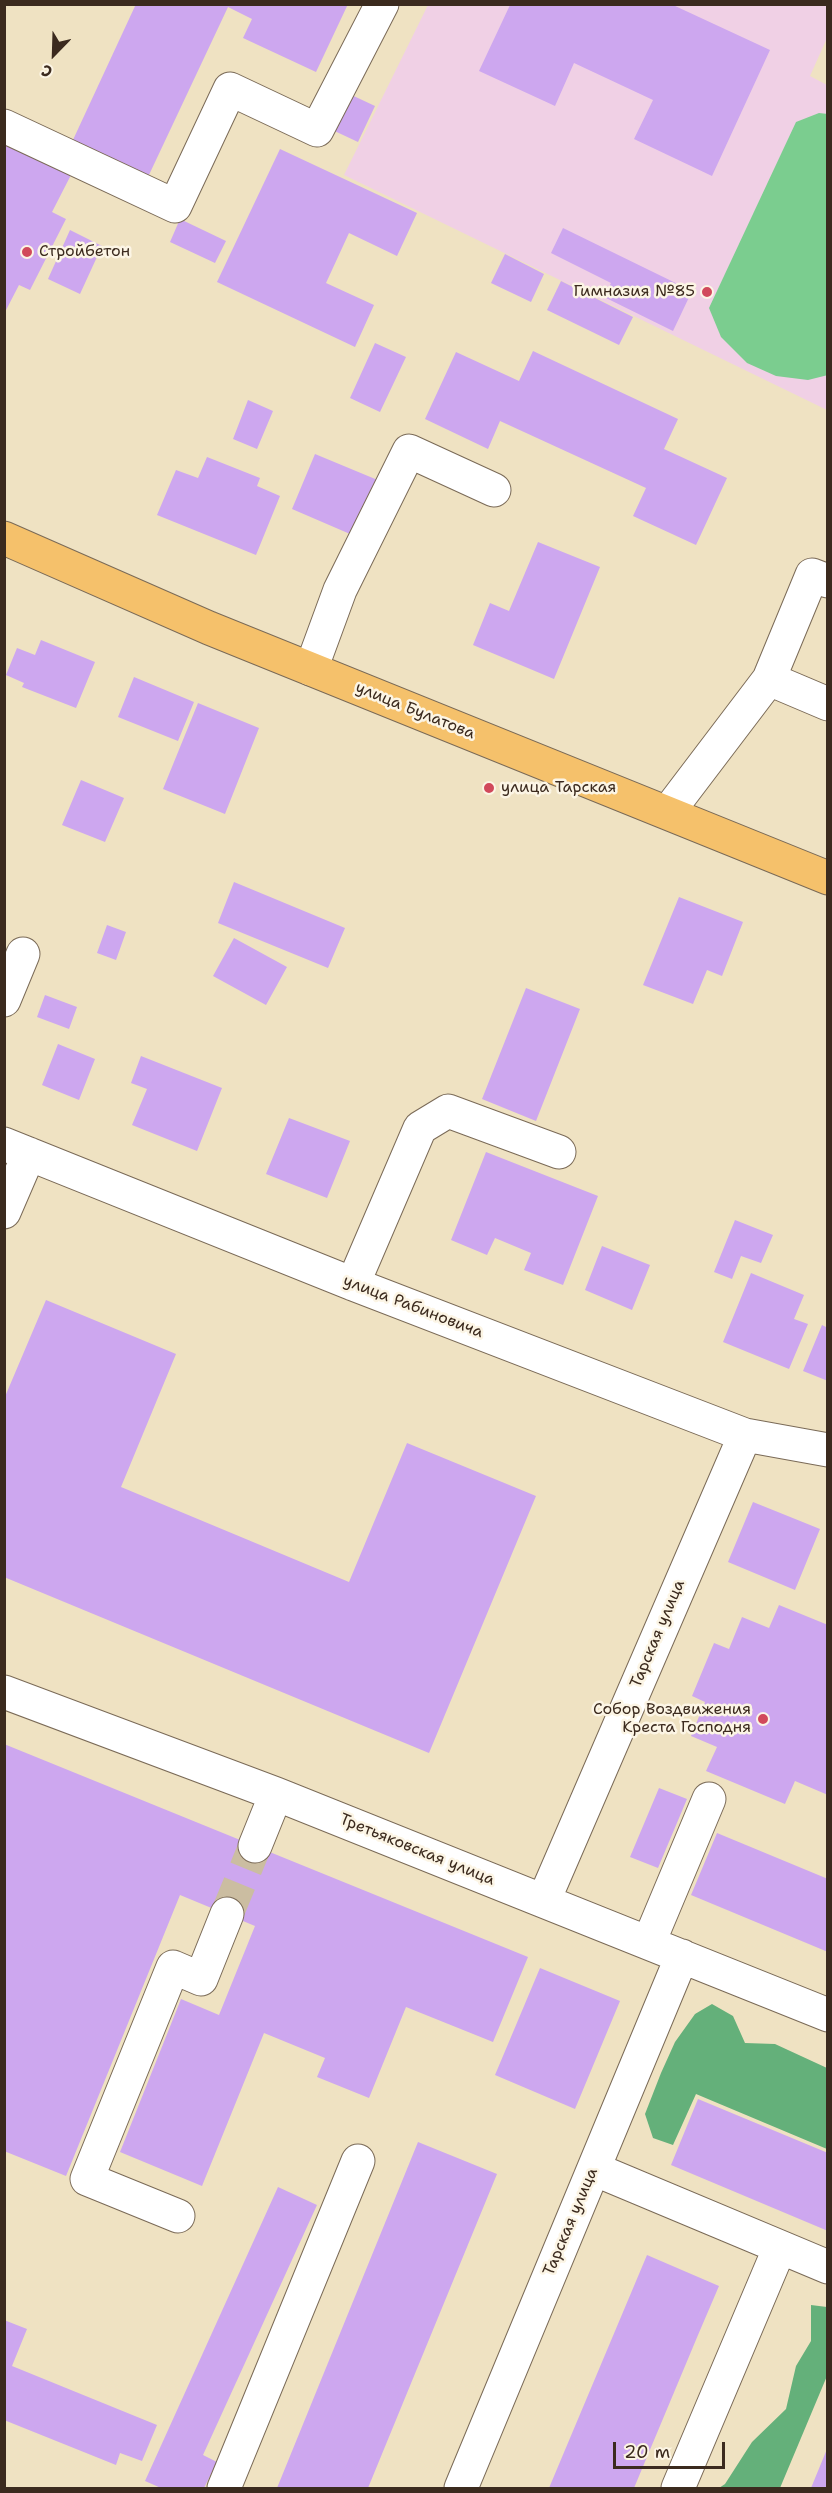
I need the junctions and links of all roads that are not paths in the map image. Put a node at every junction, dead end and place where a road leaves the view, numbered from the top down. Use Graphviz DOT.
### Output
graph roads {
  1 [pos="382,4"];
  2 [pos="4,126"];
  3 [pos="494,490"];
  4 [pos="4,538"];
  5 [pos="828,581"];
  6 [pos="311,669"];
  7 [pos="769,679"];
  8 [pos="828,704"];
  9 [pos="668,812"];
  10 [pos="828,878"];
  11 [pos="23,954"];
  12 [pos="4,1000"];
  13 [pos="17,1149"];
  14 [pos="559,1152"];
  15 [pos="4,1212"];
  16 [pos="353,1284"];
  17 [pos="745,1435"];
  18 [pos="828,1450"];
  19 [pos="4,1692"];
  20 [pos="276,1794"];
  21 [pos="709,1799"];
  22 [pos="255,1846"];
  23 [pos="544,1900"];
  24 [pos="227,1914"];
  25 [pos="650,1942"];
  26 [pos="682,1956"];
  27 [pos="828,2015"];
  28 [pos="358,2161"];
  29 [pos="594,2169"];
  30 [pos="178,2216"];
  31 [pos="780,2247"];
  32 [pos="828,2267"];
  33 [pos="224,2488"];
  34 [pos="461,2488"];
  35 [pos="678,2488"];
  1 -- 2 [label="street"];
  3 -- 6 [label="street"];
  4 -- 6 [label="main road, улица Булатова"];
  5 -- 7 [label="street"];
  6 -- 9 [label="main road, улица Булатова"];
  7 -- 8 [label="street"];
  7 -- 9 [label="street"];
  9 -- 10 [label="main road, улица Булатова"];
  11 -- 12 [label="street"];
  13 -- 15 [label="street"];
  13 -- 16 [label="street, улица Рабиновича"];
  14 -- 16 [label="street"];
  16 -- 17 [label="street, улица Рабиновича"];
  17 -- 18 [label="street, улица Рабиновича"];
  17 -- 23 [label="street, Тарская улица"];
  19 -- 20 [label="street, Третьяковская улица"];
  20 -- 22 [label="street"];
  20 -- 23 [label="street, Третьяковская улица"];
  21 -- 25 [label="street"];
  23 -- 25 [label="street, Третьяковская улица"];
  24 -- 30 [label="street"];
  25 -- 26 [label="street, Третьяковская улица"];
  26 -- 27 [label="street, Третьяковская улица"];
  26 -- 29 [label="street, Тарская улица"];
  28 -- 33 [label="street"];
  29 -- 31 [label="street"];
  29 -- 34 [label="street, Тарская улица"];
  31 -- 32 [label="street"];
  31 -- 35 [label="street"];
}
